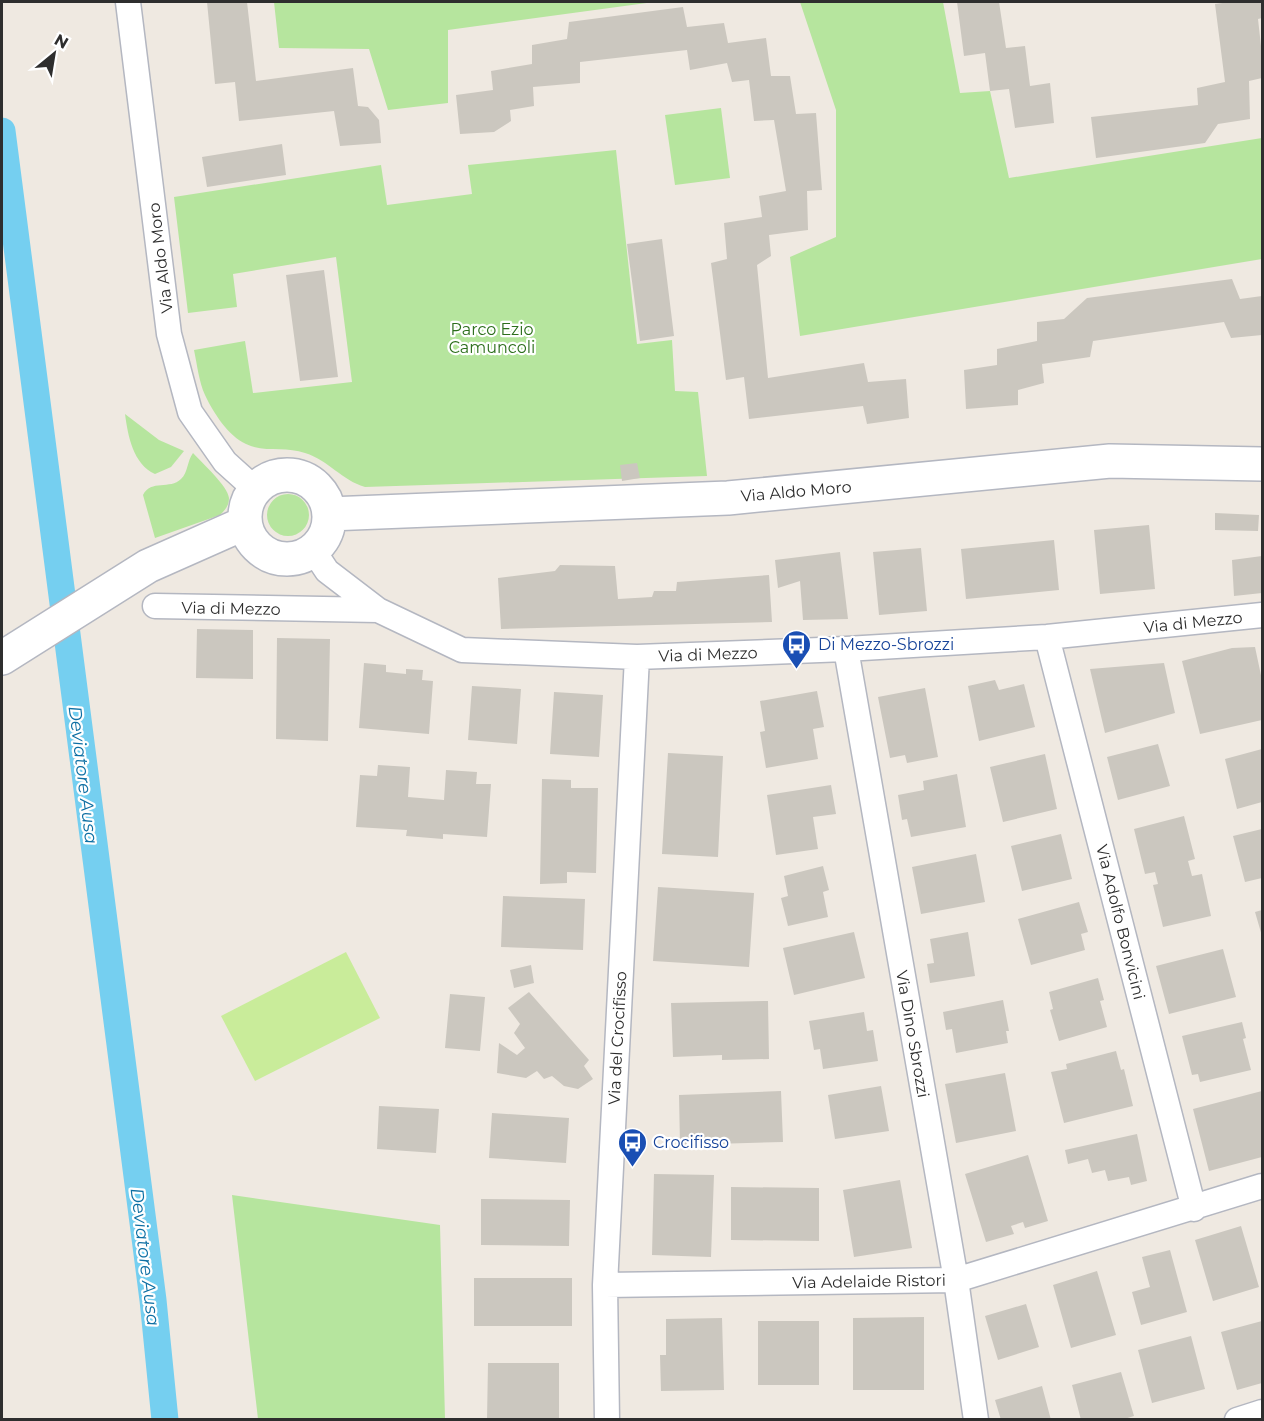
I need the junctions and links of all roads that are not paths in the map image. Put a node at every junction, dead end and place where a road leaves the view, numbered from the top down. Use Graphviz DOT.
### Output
graph roads {
  1 [pos="128,2"];
  2 [pos="1263,464"];
  3 [pos="255,489"];
  4 [pos="329,514"];
  5 [pos="245,523"];
  6 [pos="313,550"];
  7 [pos="155,606"];
  8 [pos="378,610"];
  9 [pos="1263,615"];
  10 [pos="1047,637"];
  11 [pos="846,649"];
  12 [pos="637,657"];
  13 [pos="2,658"];
  14 [pos="1263,1186"];
  15 [pos="1194,1209"];
  16 [pos="956,1280"];
  17 [pos="605,1285"];
  18 [pos="1263,1412"];
  19 [pos="607,1419"];
  20 [pos="976,1419"];
  21 [pos="1237,1419"];
  1 -- 3 [label="street, Via Aldo Moro"];
  2 -- 4 [label="street, Via Aldo Moro"];
  3 -- 4 [label="street"];
  3 -- 5 [label="street"];
  4 -- 6 [label="street"];
  5 -- 6 [label="street"];
  5 -- 13 [label="street"];
  6 -- 8 [label="street, Via di Mezzo"];
  7 -- 8 [label="street, Via di Mezzo"];
  8 -- 12 [label="street, Via di Mezzo"];
  9 -- 10 [label="street, Via di Mezzo"];
  10 -- 11 [label="street, Via di Mezzo"];
  10 -- 15 [label="street, Via Adolfo Bonvicini"];
  11 -- 12 [label="street, Via di Mezzo"];
  11 -- 16 [label="street, Via Dino Sbrozzi"];
  12 -- 17 [label="street, Via del Crocifisso"];
  14 -- 15 [label="street, Via Adelaide Ristori"];
  15 -- 16 [label="street, Via Adelaide Ristori"];
  16 -- 17 [label="street, Via Adelaide Ristori"];
  16 -- 20 [label="street, Via Dino Sbrozzi"];
  17 -- 19 [label="street, Via del Crocifisso"];
  18 -- 21 [label="street"];
}
